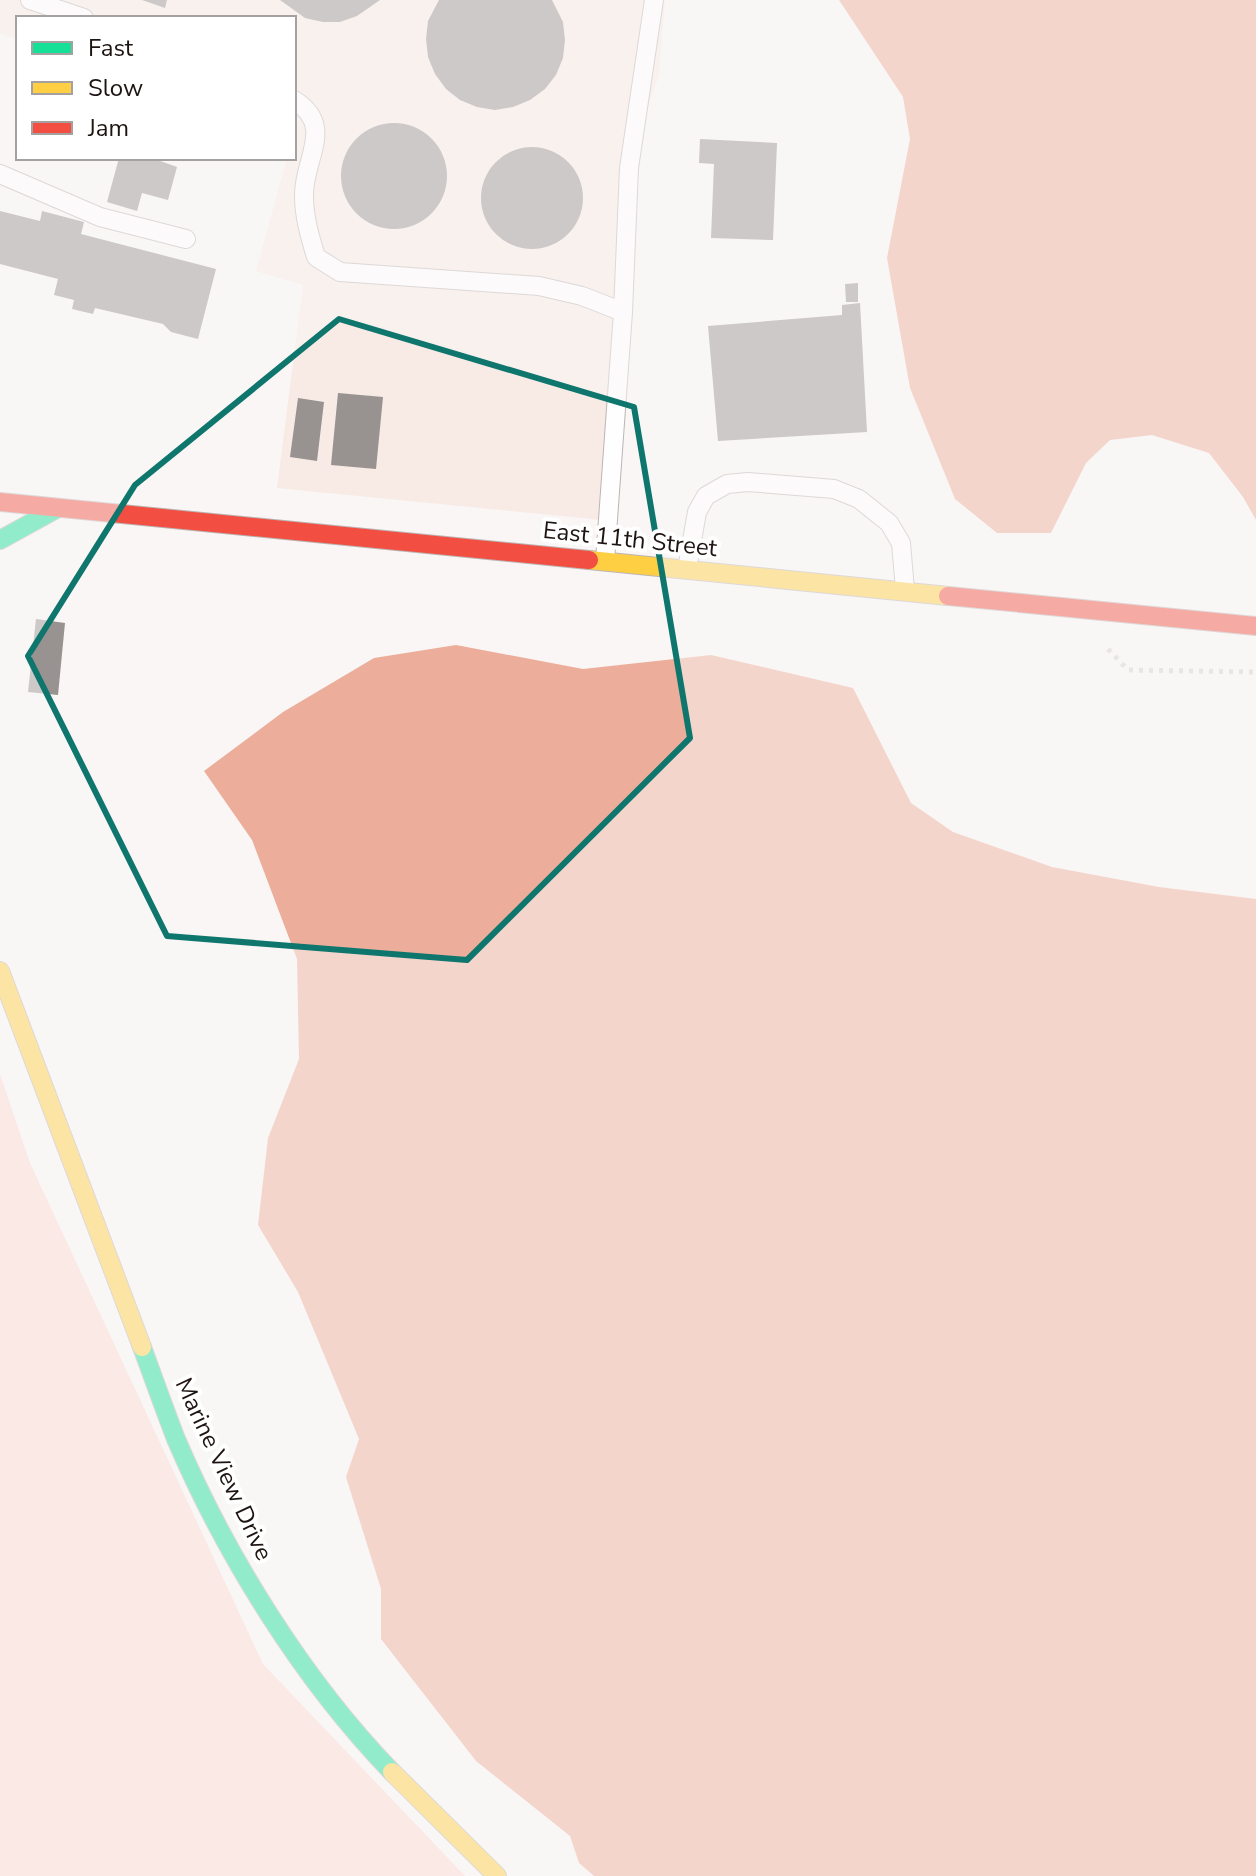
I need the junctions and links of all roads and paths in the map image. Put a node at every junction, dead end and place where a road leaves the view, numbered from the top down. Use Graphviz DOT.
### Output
graph roads {
  1 [pos="30,0"];
  2 [pos="654,0"];
  3 [pos="78,16"];
  4 [pos="296,101"];
  5 [pos="0,174"];
  6 [pos="186,239"];
  7 [pos="623,312"];
  8 [pos="5,501"];
  9 [pos="58,508"];
  10 [pos="0,540"];
  11 [pos="605,561"];
  12 [pos="687,569"];
  13 [pos="905,590"];
  14 [pos="1256,626"];
  15 [pos="1103,645"];
  16 [pos="1256,672"];
  17 [pos="0,971"];
  18 [pos="497,1876"];
  1 -- 3 [label="lane"];
  2 -- 7 [label="lane"];
  4 -- 7 [label="lane"];
  5 -- 6 [label="lane"];
  7 -- 11 [label="lane"];
  8 -- 9 [label="street, East 11th Street"];
  9 -- 10 [label="street"];
  9 -- 11 [label="street, East 11th Street"];
  11 -- 12 [label="street, East 11th Street"];
  12 -- 13 [label="street, East 11th Street"];
  12 -- 13 [label="lane"];
  13 -- 14 [label="street, East 11th Street"];
  15 -- 16 [label="path"];
  17 -- 18 [label="street, Marine View Drive"];
}
